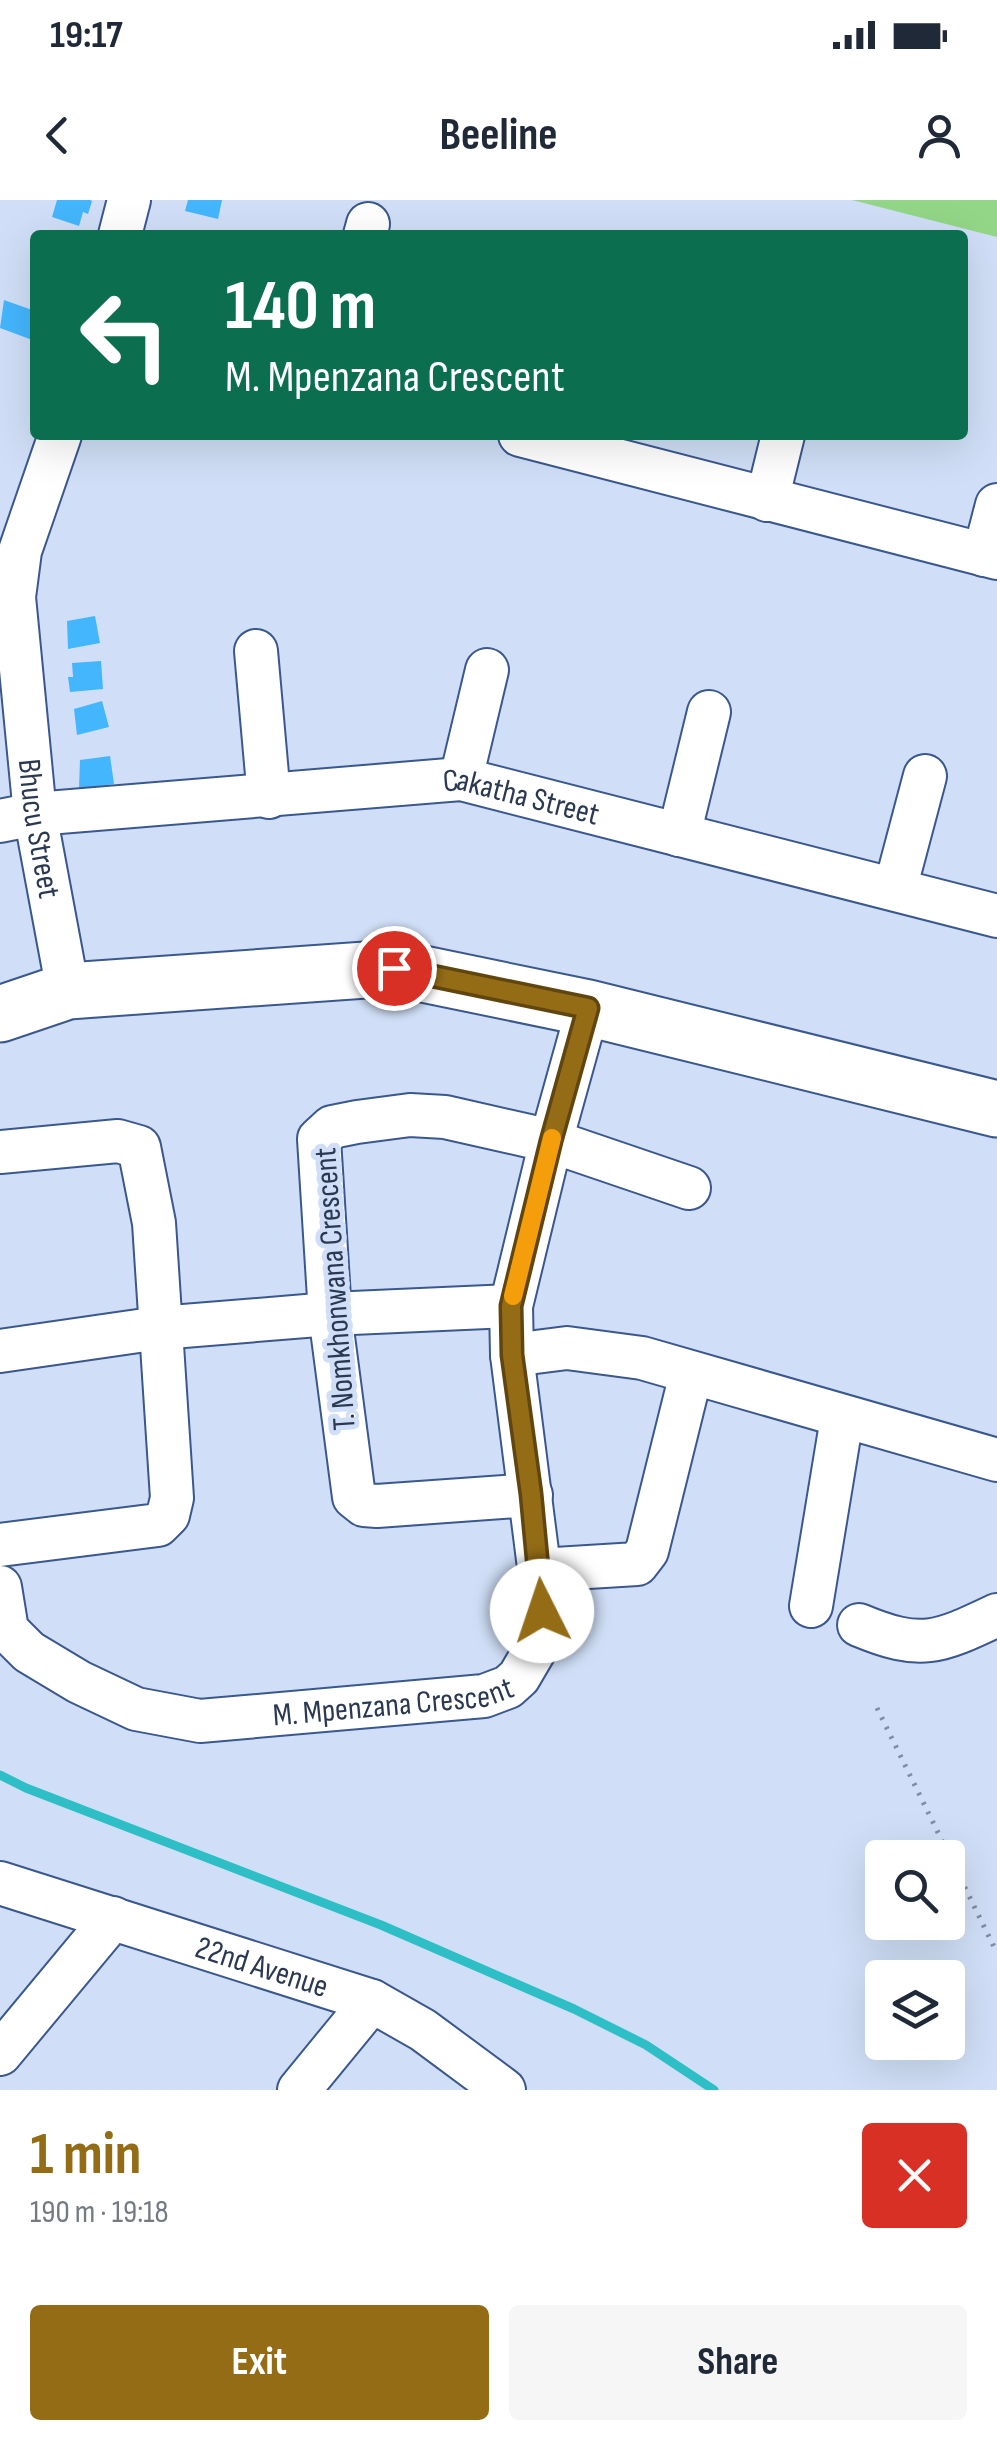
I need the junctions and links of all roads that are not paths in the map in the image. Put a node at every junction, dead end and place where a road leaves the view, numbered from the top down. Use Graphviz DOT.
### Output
graph roads {
  1 [pos="129,200"];
  2 [pos="121,230"];
  3 [pos="58,440"];
  4 [pos="548,440"];
  5 [pos="781,440"];
  6 [pos="767,500"];
  7 [pos="997,505"];
  8 [pos="991,556"];
  9 [pos="256,651"];
  10 [pos="486,670"];
  11 [pos="709,712"];
  12 [pos="925,776"];
  13 [pos="461,780"];
  14 [pos="269,797"];
  15 [pos="18,818"];
  16 [pos="679,836"];
  17 [pos="895,889"];
  18 [pos="997,916"];
  19 [pos="68,990"];
  20 [pos="588,1008"];
  21 [pos="0,1014"];
  22 [pos="997,1109"];
  23 [pos="551,1141"];
  24 [pos="0,1152"];
  25 [pos="689,1188"];
  26 [pos="511,1306"];
  27 [pos="330,1314"];
  28 [pos="159,1328"];
  29 [pos="0,1351"];
  30 [pos="512,1355"];
  31 [pos="691,1374"];
  32 [pos="842,1418"];
  33 [pos="997,1460"];
  34 [pos="531,1494"];
  35 [pos="0,1545"];
  36 [pos="540,1570"];
  37 [pos="0,1587"];
  38 [pos="812,1606"];
  39 [pos="996,1618"];
  40 [pos="858,1625"];
  41 [pos="0,1883"];
  42 [pos="113,1918"];
  43 [pos="372,2001"];
  44 [pos="0,2054"];
  45 [pos="299,2090"];
  46 [pos="504,2090"];
  1 -- 2 [label="street"];
  3 -- 15 [label="street, Bhucu Street"];
  4 -- 6 [label="street"];
  5 -- 6 [label="street"];
  6 -- 8 [label="street"];
  7 -- 8 [label="street"];
  9 -- 14 [label="street"];
  10 -- 13 [label="street"];
  11 -- 16 [label="street"];
  12 -- 17 [label="street"];
  13 -- 14 [label="street, Cakatha Street"];
  13 -- 16 [label="street, Cakatha Street"];
  14 -- 15 [label="street, Cakatha Street"];
  15 -- 19 [label="street, Bhucu Street"];
  16 -- 17 [label="street, Cakatha Street"];
  17 -- 18 [label="street, Cakatha Street"];
  19 -- 20 [label="main road"];
  19 -- 21 [label="main road"];
  20 -- 22 [label="main road"];
  20 -- 23 [label="street, M. Mpenzana Crescent"];
  23 -- 25 [label="street"];
  23 -- 26 [label="street, M. Mpenzana Crescent"];
  23 -- 27 [label="street, T. Nomkhonwana Crescent"];
  24 -- 28 [label="street"];
  26 -- 27 [label="street"];
  26 -- 30 [label="street, M. Mpenzana Crescent"];
  27 -- 28 [label="street"];
  27 -- 34 [label="street, T. Nomkhonwana Crescent"];
  28 -- 29 [label="street"];
  28 -- 35 [label="street"];
  30 -- 31 [label="street"];
  30 -- 34 [label="street, M. Mpenzana Crescent"];
  31 -- 32 [label="street"];
  31 -- 36 [label="street"];
  32 -- 33 [label="street"];
  32 -- 38 [label="street"];
  34 -- 36 [label="street, M. Mpenzana Crescent"];
  36 -- 37 [label="street, M. Mpenzana Crescent"];
  39 -- 40 [label="street"];
  41 -- 42 [label="street, 22nd Avenue"];
  42 -- 43 [label="street, 22nd Avenue"];
  42 -- 44 [label="street"];
  43 -- 45 [label="street"];
  43 -- 46 [label="street, 22nd Avenue"];
}
